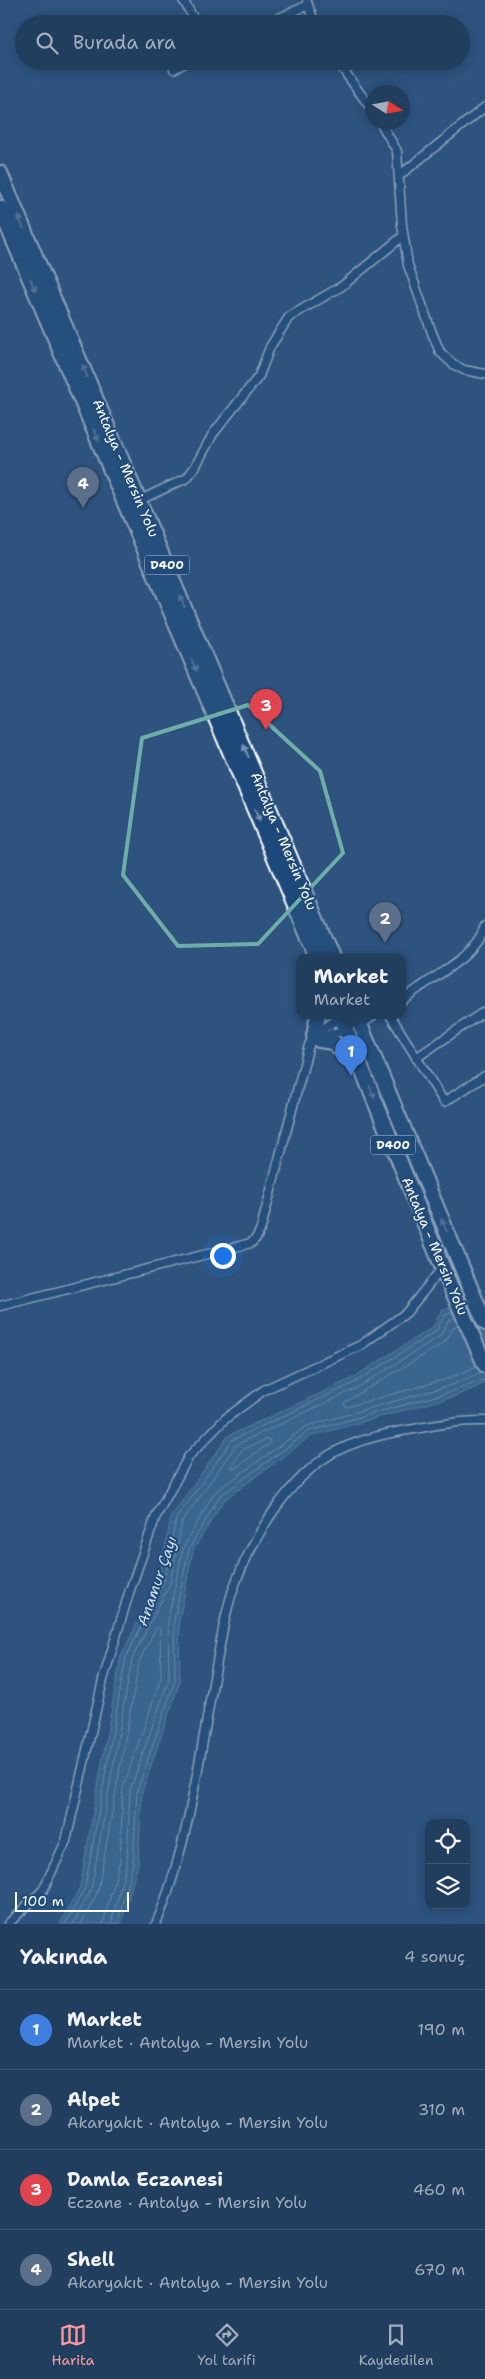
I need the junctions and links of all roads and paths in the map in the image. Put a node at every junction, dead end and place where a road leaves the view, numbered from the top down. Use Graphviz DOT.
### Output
graph roads {
  1 [pos="182,0"];
  2 [pos="307,2"];
  3 [pos="191,15"];
  4 [pos="283,15"];
  5 [pos="312,15"];
  6 [pos="343,70"];
  7 [pos="365,100"];
  8 [pos="485,107"];
  9 [pos="385,130"];
  10 [pos="0,175"];
  11 [pos="400,175"];
  12 [pos="0,208"];
  13 [pos="404,236"];
  14 [pos="485,374"];
  15 [pos="140,500"];
  16 [pos="485,926"];
  17 [pos="311,942"];
  18 [pos="313,954"];
  19 [pos="316,954"];
  20 [pos="331,954"];
  21 [pos="414,990"];
  22 [pos="406,993"];
  23 [pos="406,997"];
  24 [pos="485,1011"];
  25 [pos="317,1019"];
  26 [pos="338,1019"];
  27 [pos="343,1019"];
  28 [pos="392,1019"];
  29 [pos="358,1020"];
  30 [pos="347,1031"];
  31 [pos="314,1041"];
  32 [pos="416,1058"];
  33 [pos="364,1073"];
  34 [pos="485,1076"];
  35 [pos="444,1272"];
  36 [pos="0,1306"];
  37 [pos="485,1323"];
  38 [pos="485,1365"];
  39 [pos="485,1421"];
  40 [pos="8,1924"];
  41 [pos="156,1924"];
  1 -- 3 [label="street"];
  2 -- 4 [label="street"];
  2 -- 5 [label="street"];
  6 -- 7 [label="street"];
  8 -- 11 [label="street"];
  9 -- 11 [label="street"];
  15 -- 10 [label="highway, Antalya - Mersin Yolu / D400, one-way"];
  11 -- 13 [label="street"];
  12 -- 17 [label="highway, Antalya - Mersin Yolu / D400, one-way"];
  13 -- 14 [label="street"];
  13 -- 15 [label="street"];
  20 -- 15 [label="highway, Antalya - Mersin Yolu / D400, one-way"];
  16 -- 21 [label="street"];
  17 -- 18 [label="highway"];
  17 -- 19 [label="highway, Antalya - Mersin Yolu / D400"];
  21 -- 22 [label="street"];
  21 -- 23 [label="street"];
  24 -- 32 [label="street"];
  25 -- 31 [label="highway"];
  26 -- 31 [label="street"];
  27 -- 30 [label="highway, Antalya - Mersin Yolu / D400"];
  28 -- 32 [label="street"];
  29 -- 30 [label="highway"];
  37 -- 29 [label="highway, Antalya - Mersin Yolu / D400, one-way"];
  30 -- 31 [label="street"];
  30 -- 33 [label="highway, Antalya - Mersin Yolu / D400"];
  31 -- 33 [label="highway"];
  31 -- 36 [label="street"];
  32 -- 34 [label="street"];
  33 -- 35 [label="highway, Antalya - Mersin Yolu / D400, one-way"];
  35 -- 38 [label="highway, Antalya - Mersin Yolu / D400"];
  35 -- 40 [label="street"];
  39 -- 41 [label="street"];
}
